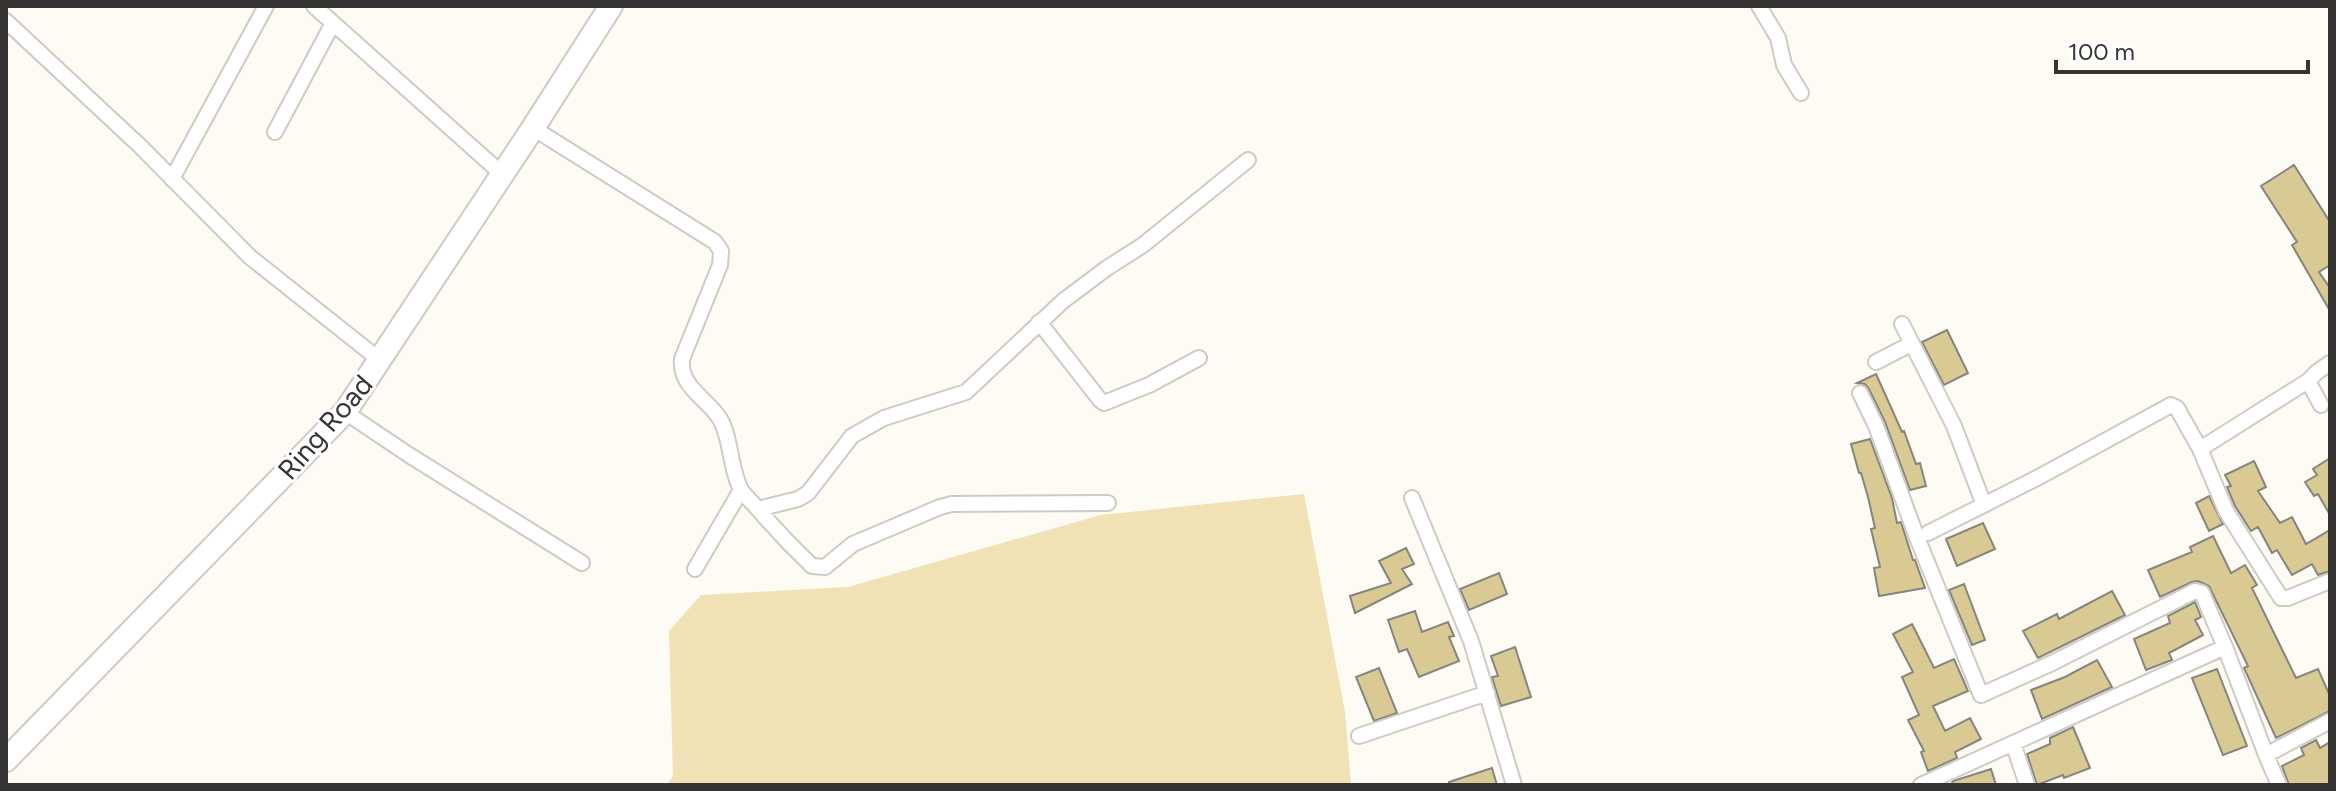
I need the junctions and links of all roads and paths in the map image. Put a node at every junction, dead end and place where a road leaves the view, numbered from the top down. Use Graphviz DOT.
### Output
graph roads {
  1 [pos="266,6"];
  2 [pos="314,6"];
  3 [pos="611,6"];
  4 [pos="1759,6"];
  5 [pos="6,21"];
  6 [pos="333,23"];
  7 [pos="1801,93"];
  8 [pos="533,128"];
  9 [pos="275,132"];
  10 [pos="1248,160"];
  11 [pos="502,174"];
  12 [pos="172,179"];
  13 [pos="1039,322"];
  14 [pos="1902,324"];
  15 [pos="1911,344"];
  16 [pos="1199,358"];
  17 [pos="381,361"];
  18 [pos="1876,362"];
  19 [pos="2330,363"];
  20 [pos="2308,381"];
  21 [pos="1860,393"];
  22 [pos="2321,405"];
  23 [pos="345,412"];
  24 [pos="2200,449"];
  25 [pos="741,490"];
  26 [pos="1412,498"];
  27 [pos="1108,503"];
  28 [pos="1984,505"];
  29 [pos="758,509"];
  30 [pos="1928,533"];
  31 [pos="582,563"];
  32 [pos="695,569"];
  33 [pos="2330,581"];
  34 [pos="2225,647"];
  35 [pos="1487,693"];
  36 [pos="2330,721"];
  37 [pos="1359,736"];
  38 [pos="2013,743"];
  39 [pos="2266,755"];
  40 [pos="6,760"];
  41 [pos="1514,785"];
  42 [pos="1921,785"];
  43 [pos="2027,785"];
  44 [pos="2279,785"];
  1 -- 12 [label="street"];
  2 -- 6 [label="street"];
  3 -- 8 [label="street, Ring Road"];
  4 -- 7 [label="street"];
  5 -- 12 [label="street"];
  6 -- 9 [label="street"];
  6 -- 11 [label="street"];
  8 -- 11 [label="street, Ring Road"];
  8 -- 25 [label="street"];
  10 -- 13 [label="street"];
  11 -- 17 [label="street, Ring Road"];
  12 -- 17 [label="street"];
  13 -- 16 [label="street"];
  13 -- 29 [label="street"];
  14 -- 15 [label="street"];
  15 -- 18 [label="street"];
  15 -- 28 [label="street"];
  17 -- 23 [label="street, Ring Road"];
  19 -- 20 [label="street"];
  20 -- 22 [label="street"];
  20 -- 24 [label="street"];
  21 -- 34 [label="street"];
  23 -- 31 [label="street"];
  23 -- 40 [label="street, Ring Road"];
  24 -- 28 [label="street"];
  24 -- 33 [label="street"];
  25 -- 29 [label="street"];
  25 -- 32 [label="street"];
  26 -- 35 [label="street"];
  27 -- 29 [label="street"];
  28 -- 30 [label="street"];
  34 -- 38 [label="street"];
  34 -- 39 [label="street"];
  35 -- 37 [label="street"];
  35 -- 41 [label="street"];
  36 -- 39 [label="street"];
  38 -- 42 [label="street"];
  38 -- 43 [label="street"];
  39 -- 44 [label="street"];
}
